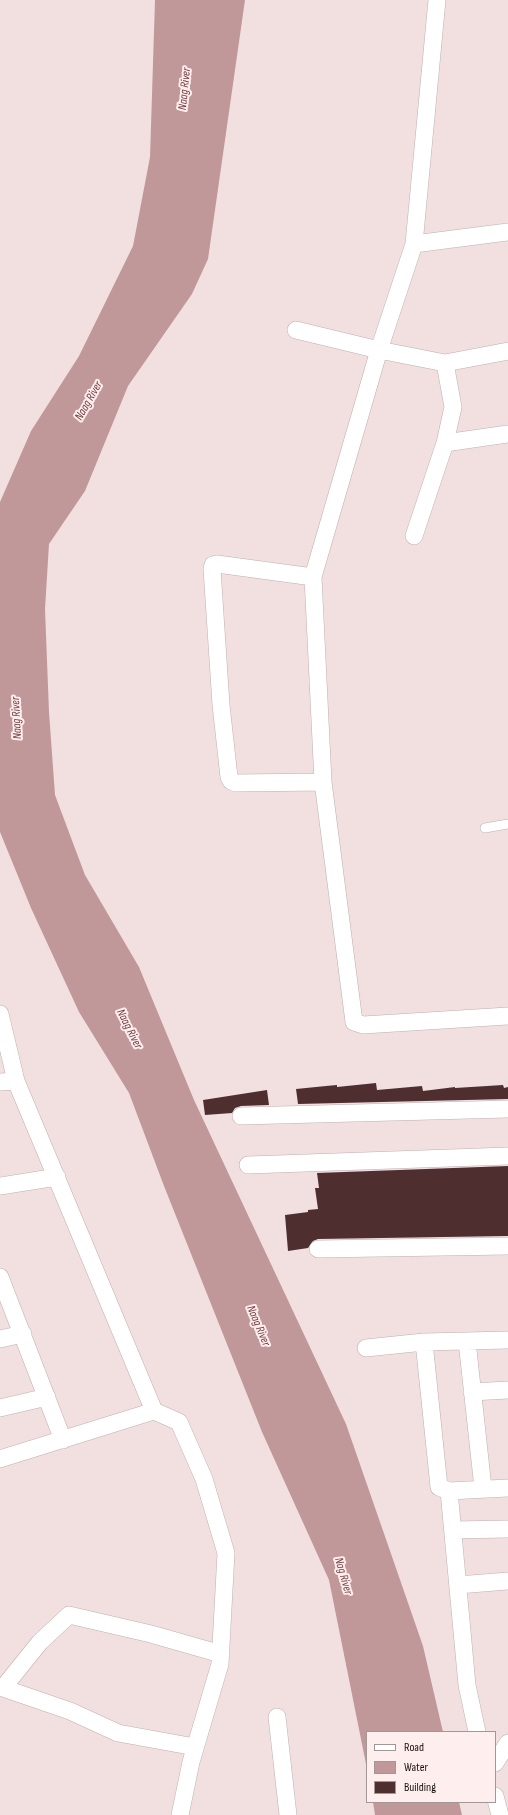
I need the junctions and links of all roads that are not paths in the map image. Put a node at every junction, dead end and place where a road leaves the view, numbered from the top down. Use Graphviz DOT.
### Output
graph roads {
  1 [pos="437,0"];
  2 [pos="508,232"];
  3 [pos="414,244"];
  4 [pos="296,330"];
  5 [pos="379,350"];
  6 [pos="508,352"];
  7 [pos="445,363"];
  8 [pos="508,434"];
  9 [pos="445,443"];
  10 [pos="414,536"];
  11 [pos="313,577"];
  12 [pos="323,782"];
  13 [pos="508,824"];
  14 [pos="485,828"];
  15 [pos="0,1014"];
  16 [pos="508,1016"];
  17 [pos="8,1082"];
  18 [pos="508,1109"];
  19 [pos="241,1116"];
  20 [pos="508,1156"];
  21 [pos="248,1164"];
  22 [pos="56,1177"];
  23 [pos="0,1186"];
  24 [pos="508,1246"];
  25 [pos="318,1249"];
  26 [pos="0,1277"];
  27 [pos="22,1334"];
  28 [pos="0,1339"];
  29 [pos="508,1340"];
  30 [pos="467,1341"];
  31 [pos="424,1342"];
  32 [pos="366,1348"];
  33 [pos="508,1390"];
  34 [pos="472,1392"];
  35 [pos="47,1397"];
  36 [pos="0,1408"];
  37 [pos="154,1411"];
  38 [pos="63,1440"];
  39 [pos="0,1459"];
  40 [pos="484,1488"];
  41 [pos="508,1488"];
  42 [pos="449,1491"];
  43 [pos="508,1529"];
  44 [pos="453,1530"];
  45 [pos="508,1581"];
  46 [pos="458,1585"];
  47 [pos="221,1654"];
  48 [pos="277,1717"];
  49 [pos="477,1731"];
  50 [pos="508,1743"];
  51 [pos="196,1747"];
  52 [pos="496,1761"];
  53 [pos="496,1800"];
  54 [pos="180,1815"];
  55 [pos="288,1815"];
  56 [pos="500,1815"];
  1 -- 3 [label="street"];
  2 -- 3 [label="street"];
  3 -- 5 [label="street"];
  4 -- 5 [label="street"];
  5 -- 7 [label="street"];
  5 -- 11 [label="street"];
  6 -- 7 [label="street"];
  7 -- 9 [label="street"];
  8 -- 9 [label="street"];
  9 -- 10 [label="street"];
  11 -- 12 [label="street"];
  11 -- 12 [label="street"];
  12 -- 16 [label="street"];
  13 -- 14 [label="lane"];
  15 -- 17 [label="street"];
  17 -- 22 [label="street"];
  18 -- 19 [label="street"];
  20 -- 21 [label="street"];
  22 -- 23 [label="street"];
  22 -- 37 [label="street"];
  24 -- 25 [label="street"];
  26 -- 27 [label="street"];
  27 -- 28 [label="street"];
  27 -- 35 [label="street"];
  29 -- 30 [label="street"];
  30 -- 31 [label="street"];
  30 -- 34 [label="street"];
  31 -- 32 [label="street"];
  31 -- 42 [label="street"];
  33 -- 34 [label="street"];
  34 -- 40 [label="street"];
  35 -- 36 [label="street"];
  35 -- 38 [label="street"];
  37 -- 38 [label="street"];
  37 -- 47 [label="street"];
  38 -- 39 [label="street"];
  40 -- 41 [label="street"];
  40 -- 42 [label="street"];
  42 -- 44 [label="street"];
  43 -- 44 [label="street"];
  44 -- 46 [label="street"];
  45 -- 46 [label="street"];
  46 -- 49 [label="street"];
  47 -- 51 [label="street"];
  47 -- 51 [label="street"];
  48 -- 55 [label="street"];
  50 -- 52 [label="street"];
  51 -- 54 [label="street"];
  53 -- 56 [label="street"];
}
